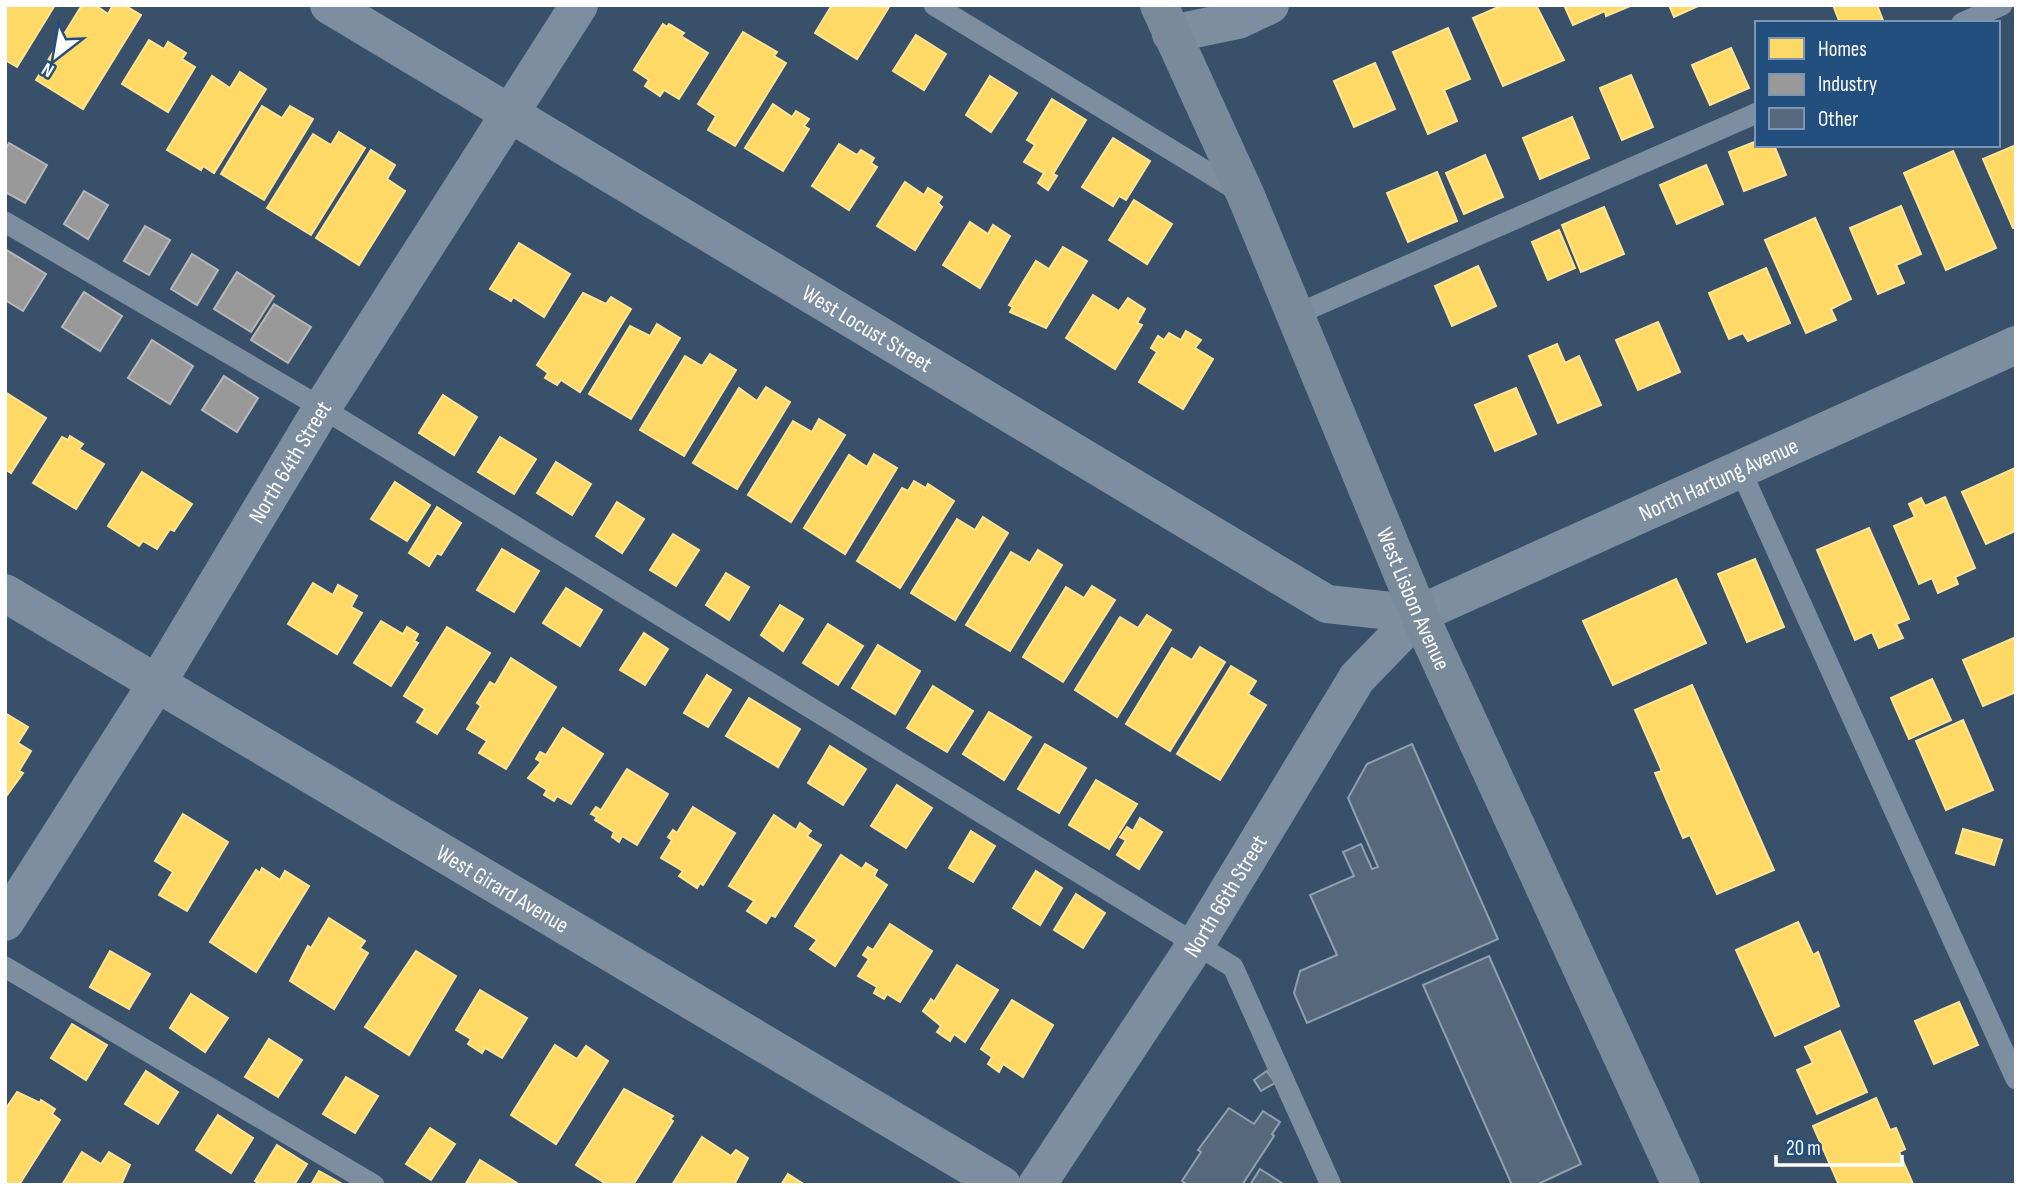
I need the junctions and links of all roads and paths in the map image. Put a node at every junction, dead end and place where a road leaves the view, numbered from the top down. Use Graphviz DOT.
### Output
graph roads {
  1 [pos="329,5"];
  2 [pos="579,5"];
  3 [pos="934,5"];
  4 [pos="1270,5"];
  5 [pos="2002,5"];
  6 [pos="1165,20"];
  7 [pos="1966,21"];
  8 [pos="512,113"];
  9 [pos="1755,114"];
  10 [pos="1246,196"];
  11 [pos="5,222"];
  12 [pos="1296,315"];
  13 [pos="2016,345"];
  14 [pos="322,408"];
  15 [pos="1740,469"];
  16 [pos="5,593"];
  17 [pos="1419,614"];
  18 [pos="157,683"];
  19 [pos="5,922"];
  20 [pos="1196,944"];
  21 [pos="5,967"];
  22 [pos="2016,1079"];
  23 [pos="374,1185"];
  24 [pos="1002,1185"];
  25 [pos="1037,1185"];
  26 [pos="1331,1185"];
  27 [pos="1681,1185"];
  1 -- 8 [label="street, West Locust Street"];
  2 -- 8 [label="street, North 64th Street"];
  3 -- 10 [label="lane"];
  4 -- 6 [label="street"];
  5 -- 7 [label="lane"];
  6 -- 10 [label="main road, West Lisbon Avenue"];
  8 -- 14 [label="street, North 64th Street"];
  8 -- 17 [label="street, West Locust Street"];
  9 -- 12 [label="lane"];
  10 -- 12 [label="main road, West Lisbon Avenue"];
  11 -- 14 [label="lane"];
  12 -- 17 [label="main road, West Lisbon Avenue"];
  13 -- 15 [label="street, North Hartung Avenue"];
  14 -- 18 [label="street, North 64th Street"];
  14 -- 20 [label="lane"];
  15 -- 17 [label="street, North Hartung Avenue"];
  15 -- 22 [label="lane"];
  16 -- 18 [label="street, West Girard Avenue"];
  17 -- 20 [label="street, North 66th Street"];
  17 -- 27 [label="main road, West Lisbon Avenue"];
  18 -- 19 [label="street, North 64th Street"];
  18 -- 24 [label="street, West Girard Avenue"];
  20 -- 25 [label="street, North 66th Street"];
  20 -- 26 [label="lane"];
  21 -- 23 [label="lane"];
}
